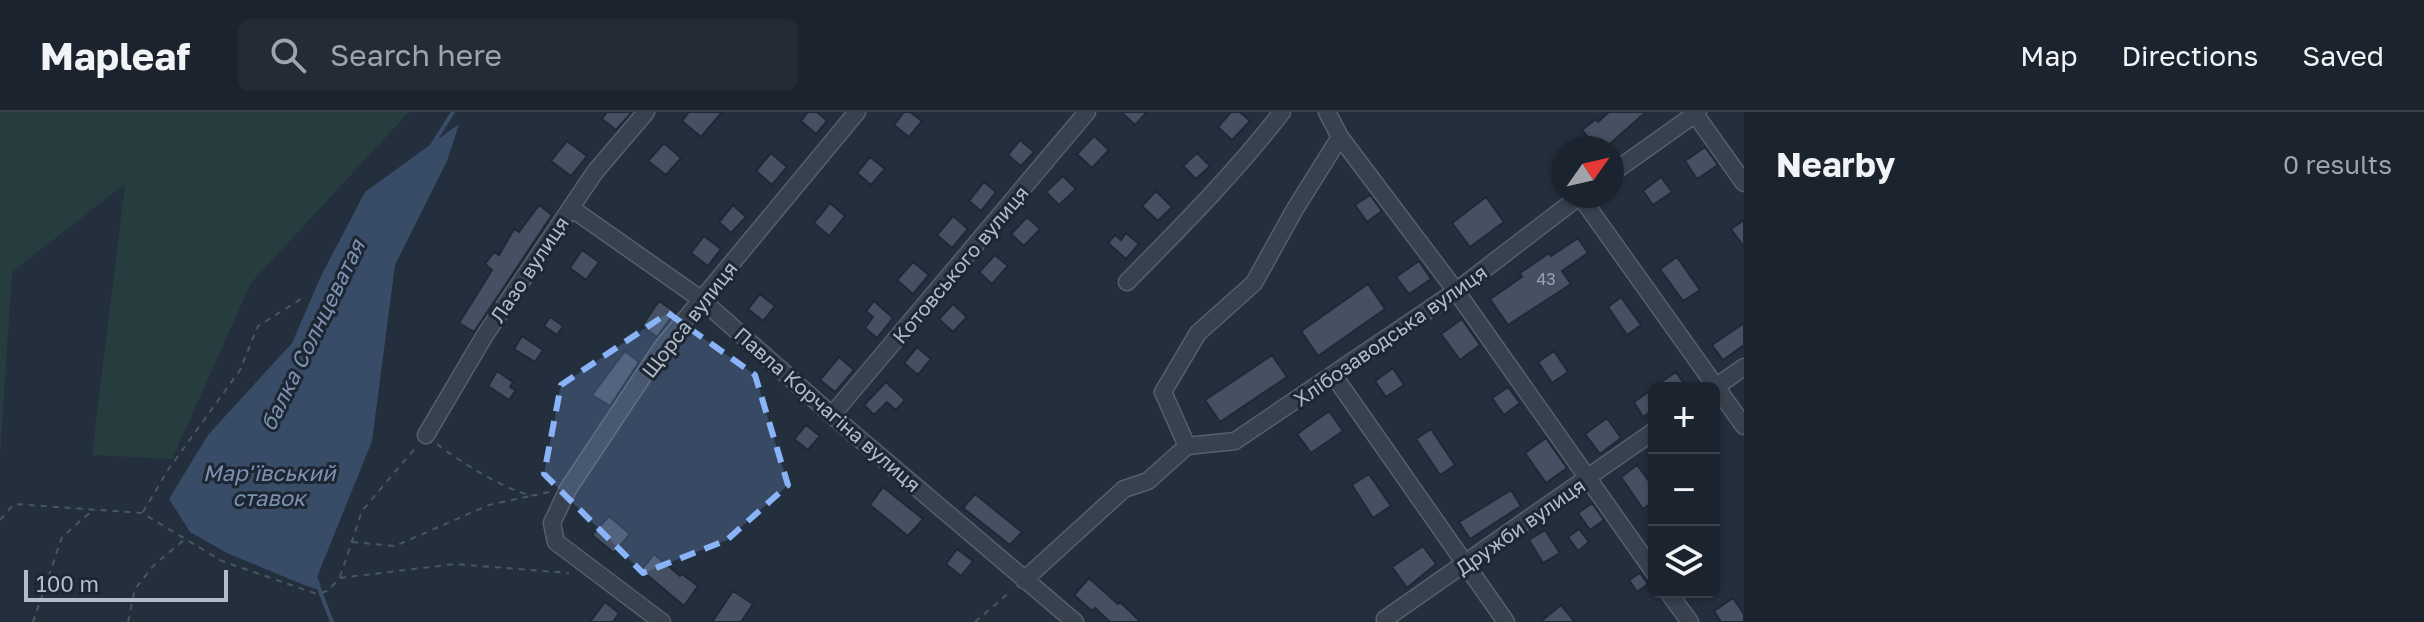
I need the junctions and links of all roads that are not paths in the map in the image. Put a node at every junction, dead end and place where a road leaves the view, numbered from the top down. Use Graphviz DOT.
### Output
graph roads {
  1 [pos="646,112"];
  2 [pos="857,112"];
  3 [pos="1087,112"];
  4 [pos="1282,112"];
  5 [pos="1327,112"];
  6 [pos="1696,113"];
  7 [pos="1340,137"];
  8 [pos="1624,164"];
  9 [pos="1744,183"];
  10 [pos="571,208"];
  11 [pos="1564,208"];
  12 [pos="1588,208"];
  13 [pos="1127,282"];
  14 [pos="1456,291"];
  15 [pos="702,300"];
  16 [pos="1744,367"];
  17 [pos="1334,376"];
  18 [pos="1711,382"];
  19 [pos="1720,384"];
  20 [pos="1720,395"];
  21 [pos="832,415"];
  22 [pos="1744,426"];
  23 [pos="426,435"];
  24 [pos="1648,435"];
  25 [pos="1187,446"];
  26 [pos="1588,479"];
  27 [pos="1648,564"];
  28 [pos="1464,565"];
  29 [pos="1024,580"];
  30 [pos="1672,598"];
  31 [pos="1385,619"];
  32 [pos="662,622"];
  33 [pos="1075,622"];
  34 [pos="1506,622"];
  35 [pos="1690,622"];
  1 -- 10 [label="street, Лазо вулиця"];
  2 -- 15 [label="street, Щорса вулиця"];
  3 -- 21 [label="street, Котовського вулиця"];
  4 -- 13 [label="street"];
  5 -- 7 [label="street"];
  6 -- 8 [label="street"];
  6 -- 9 [label="street"];
  7 -- 14 [label="street"];
  7 -- 25 [label="street"];
  10 -- 15 [label="street, Павла Корчагіна вулиця"];
  10 -- 23 [label="street, Лазо вулиця"];
  11 -- 14 [label="street, Хлібозаводська вулиця"];
  12 -- 18 [label="street"];
  14 -- 17 [label="street, Хлібозаводська вулиця"];
  14 -- 26 [label="street"];
  15 -- 21 [label="street, Павла Корчагіна вулиця"];
  15 -- 32 [label="street, Щорса вулиця"];
  16 -- 19 [label="street"];
  17 -- 25 [label="street, Хлібозаводська вулиця"];
  17 -- 28 [label="street"];
  20 -- 22 [label="street"];
  21 -- 29 [label="street, Павла Корчагіна вулиця"];
  24 -- 26 [label="street, Дружби вулиця"];
  25 -- 29 [label="street"];
  26 -- 27 [label="street"];
  26 -- 28 [label="street, Дружби вулиця"];
  28 -- 31 [label="street, Дружби вулиця"];
  28 -- 34 [label="street"];
  29 -- 33 [label="street, Павла Корчагіна вулиця"];
  30 -- 35 [label="street"];
}
